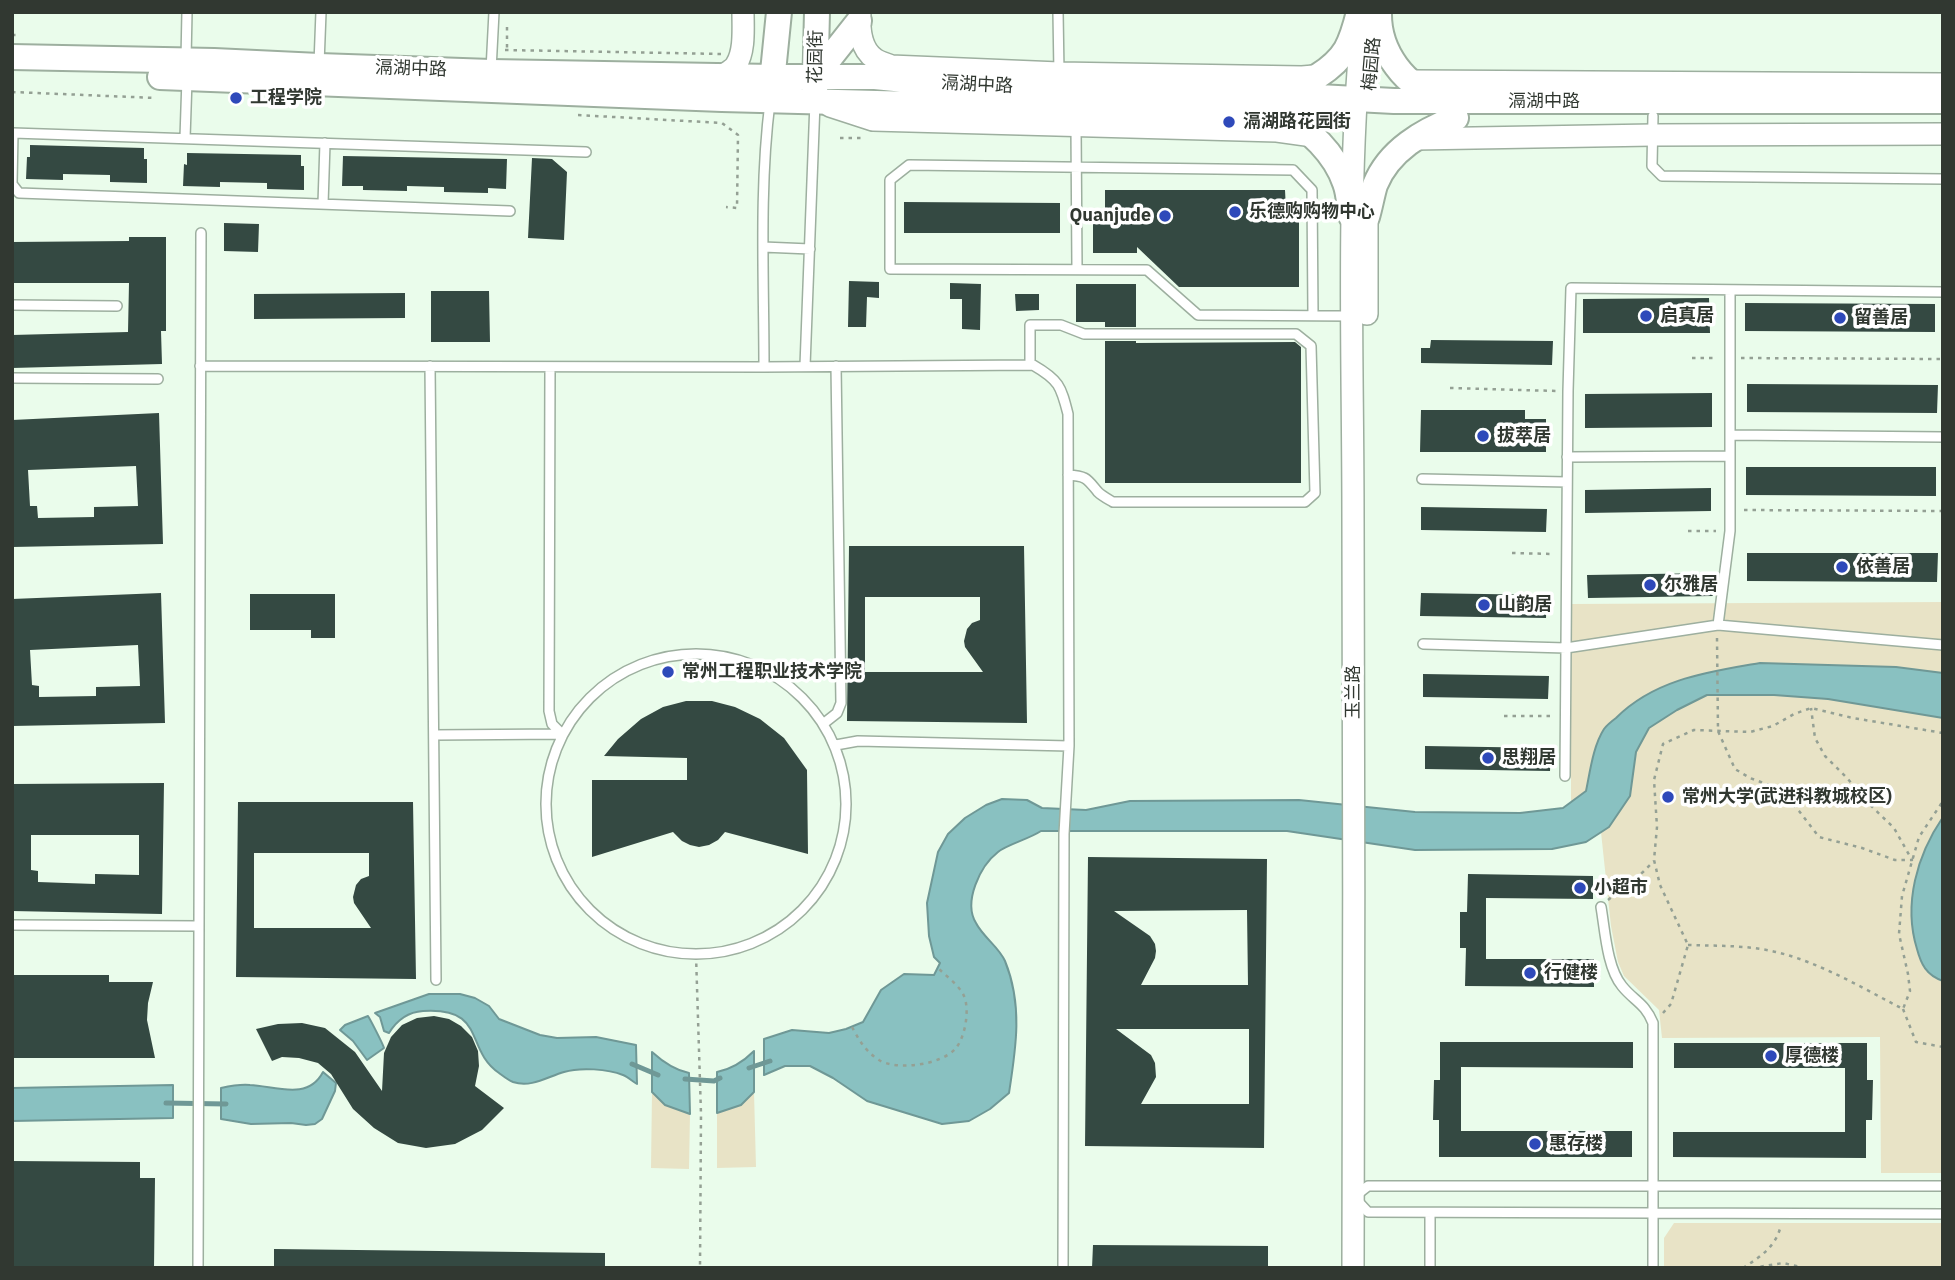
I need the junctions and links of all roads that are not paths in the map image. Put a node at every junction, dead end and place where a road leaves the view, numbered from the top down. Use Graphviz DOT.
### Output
graph roads {
  1 [pos="187,12"];
  2 [pos="321,12"];
  3 [pos="494,12"];
  4 [pos="743,12"];
  5 [pos="779,12"];
  6 [pos="817,12"];
  7 [pos="1058,12"];
  8 [pos="1361,12"];
  9 [pos="1378,12"];
  10 [pos="860,17"];
  11 [pos="12,57"];
  12 [pos="319,66"];
  13 [pos="187,69"];
  14 [pos="12,71"];
  15 [pos="491,72"];
  16 [pos="1059,73"];
  17 [pos="1320,75"];
  18 [pos="722,76"];
  19 [pos="1411,81"];
  20 [pos="1943,84"];
  21 [pos="772,89"];
  22 [pos="815,90"];
  23 [pos="1943,101"];
  24 [pos="1256,103"];
  25 [pos="1361,108"];
  26 [pos="1457,110"];
  27 [pos="1943,116"];
  28 [pos="1653,125"];
  29 [pos="1076,127"];
  30 [pos="1943,134"];
  31 [pos="1313,136"];
  32 [pos="185,138"];
  33 [pos="1415,139"];
  34 [pos="325,143"];
  35 [pos="586,152"];
  36 [pos="1076,166"];
  37 [pos="1943,179"];
  38 [pos="324,204"];
  39 [pos="510,211"];
  40 [pos="1359,217"];
  41 [pos="201,233"];
  42 [pos="763,247"];
  43 [pos="810,249"];
  44 [pos="1077,269"];
  45 [pos="1730,289"];
  46 [pos="1943,292"];
  47 [pos="12,305"];
  48 [pos="117,306"];
  49 [pos="1313,315"];
  50 [pos="1353,316"];
  51 [pos="1030,365"];
  52 [pos="200,366"];
  53 [pos="430,366"];
  54 [pos="806,366"];
  55 [pos="836,366"];
  56 [pos="550,367"];
  57 [pos="764,368"];
  58 [pos="12,378"];
  59 [pos="158,379"];
  60 [pos="1730,435"];
  61 [pos="1943,437"];
  62 [pos="1730,456"];
  63 [pos="1567,457"];
  64 [pos="1068,475"];
  65 [pos="1422,479"];
  66 [pos="1567,482"];
  67 [pos="1718,625"];
  68 [pos="1423,644"];
  69 [pos="1943,645"];
  70 [pos="1566,648"];
  71 [pos="823,724"];
  72 [pos="562,734"];
  73 [pos="434,735"];
  74 [pos="836,745"];
  75 [pos="1069,746"];
  76 [pos="1565,776"];
  77 [pos="1361,799"];
  78 [pos="1601,907"];
  79 [pos="12,925"];
  80 [pos="199,926"];
  81 [pos="436,980"];
  82 [pos="1654,1186"];
  83 [pos="1943,1186"];
  84 [pos="1363,1198"];
  85 [pos="1430,1213"];
  86 [pos="1943,1213"];
  87 [pos="1654,1214"];
  88 [pos="198,1268"];
  89 [pos="1063,1268"];
  90 [pos="1353,1268"];
  91 [pos="1368,1268"];
  92 [pos="1430,1268"];
  93 [pos="1653,1268"];
  1 -- 13 [label="lane"];
  2 -- 12 [label="lane"];
  3 -- 15 [label="lane"];
  4 -- 18 [label="street"];
  5 -- 21 [label="main road"];
  6 -- 22 [label="main road, 花园街"];
  7 -- 16 [label="lane"];
  8 -- 17 [label="main road"];
  8 -- 25 [label="street, 梅园路"];
  9 -- 19 [label="main road"];
  9 -- 25 [label="street, 梅园路"];
  10 -- 16 [label="street"];
  10 -- 22 [label="main road"];
  11 -- 13 [label="main road, 滆湖中路"];
  12 -- 13 [label="main road, 滆湖中路"];
  12 -- 15 [label="main road, 滆湖中路"];
  13 -- 14 [label="main road, 滆湖中路"];
  13 -- 21 [label="main road, 滆湖中路"];
  13 -- 32 [label="lane"];
  15 -- 18 [label="main road, 滆湖中路"];
  16 -- 17 [label="street"];
  17 -- 24 [label="main road"];
  18 -- 21 [label="main road, 滆湖中路"];
  19 -- 20 [label="street"];
  19 -- 26 [label="main road"];
  21 -- 22 [label="main road, 滆湖中路"];
  21 -- 42 [label="lane"];
  22 -- 24 [label="main road, 滆湖中路"];
  22 -- 29 [label="street"];
  22 -- 43 [label="lane"];
  23 -- 26 [label="main road, 滆湖中路"];
  24 -- 25 [label="main road, 滆湖中路"];
  24 -- 31 [label="main road"];
  25 -- 26 [label="main road, 滆湖中路"];
  25 -- 40 [label="street, 玉兰路"];
  26 -- 28 [label="main road, 滆湖中路"];
  26 -- 33 [label="main road"];
  27 -- 28 [label="main road, 滆湖中路"];
  28 -- 30 [label="street"];
  28 -- 33 [label="street"];
  28 -- 37 [label="lane"];
  29 -- 31 [label="street"];
  29 -- 36 [label="lane"];
  31 -- 40 [label="main road"];
  32 -- 34 [label="lane"];
  32 -- 38 [label="lane"];
  33 -- 40 [label="main road"];
  34 -- 35 [label="lane"];
  34 -- 38 [label="lane"];
  36 -- 44 [label="lane"];
  36 -- 44 [label="lane"];
  36 -- 49 [label="lane"];
  38 -- 39 [label="lane"];
  40 -- 50 [label="street, 玉兰路"];
  40 -- 77 [label="street, 玉兰路"];
  41 -- 52 [label="lane"];
  42 -- 43 [label="lane"];
  42 -- 57 [label="lane"];
  43 -- 54 [label="lane"];
  44 -- 49 [label="lane"];
  45 -- 46 [label="lane"];
  45 -- 60 [label="lane"];
  45 -- 63 [label="lane"];
  47 -- 48 [label="lane"];
  49 -- 50 [label="lane"];
  50 -- 77 [label="street, 玉兰路"];
  51 -- 55 [label="lane"];
  51 -- 64 [label="lane"];
  51 -- 64 [label="lane"];
  52 -- 53 [label="lane"];
  52 -- 80 [label="lane"];
  53 -- 56 [label="lane"];
  53 -- 73 [label="lane"];
  54 -- 55 [label="lane"];
  54 -- 57 [label="lane"];
  55 -- 71 [label="lane"];
  56 -- 57 [label="lane"];
  56 -- 72 [label="lane"];
  58 -- 59 [label="lane"];
  60 -- 61 [label="lane"];
  60 -- 62 [label="lane"];
  62 -- 63 [label="lane"];
  62 -- 67 [label="lane"];
  63 -- 66 [label="lane"];
  64 -- 75 [label="lane"];
  65 -- 66 [label="lane"];
  66 -- 70 [label="lane"];
  67 -- 69 [label="lane"];
  67 -- 70 [label="lane"];
  68 -- 70 [label="lane"];
  70 -- 76 [label="lane"];
  71 -- 72 [label="lane"];
  71 -- 74 [label="lane"];
  72 -- 73 [label="lane"];
  72 -- 74 [label="lane"];
  73 -- 81 [label="lane"];
  74 -- 75 [label="lane"];
  75 -- 89 [label="lane"];
  77 -- 84 [label="street, 玉兰路"];
  78 -- 82 [label="lane"];
  79 -- 80 [label="lane"];
  80 -- 88 [label="lane"];
  82 -- 83 [label="lane"];
  82 -- 84 [label="lane"];
  82 -- 87 [label="lane"];
  84 -- 85 [label="lane"];
  84 -- 90 [label="street, 玉兰路"];
  84 -- 91 [label="street, 玉兰路"];
  85 -- 87 [label="lane"];
  85 -- 92 [label="lane"];
  86 -- 87 [label="lane"];
  87 -- 93 [label="lane"];
}
